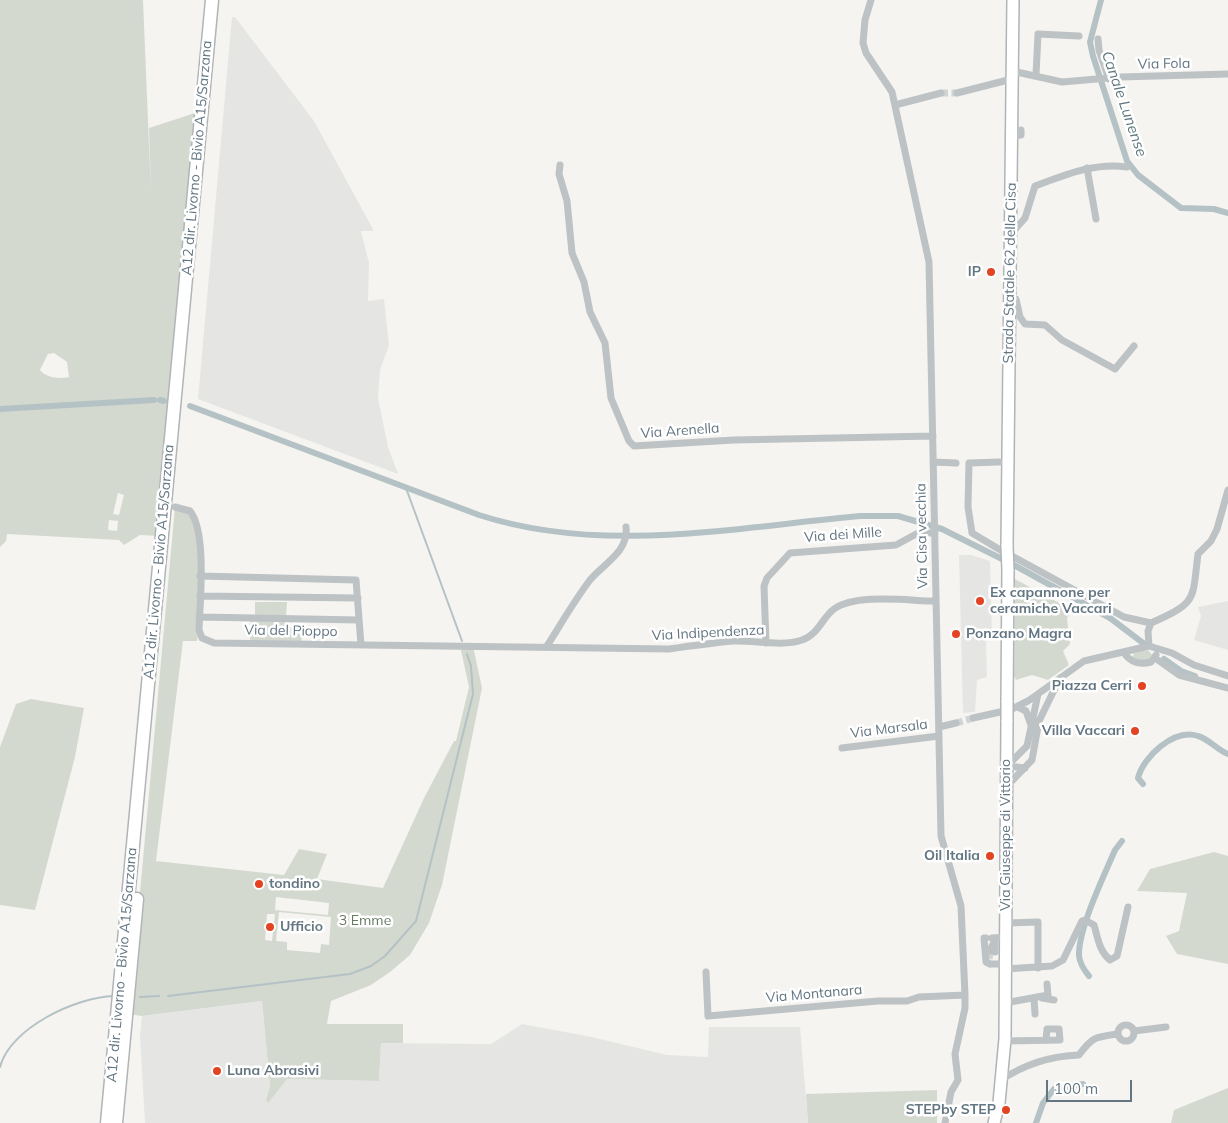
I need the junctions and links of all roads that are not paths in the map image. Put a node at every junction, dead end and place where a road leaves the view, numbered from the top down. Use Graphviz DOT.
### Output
graph roads {
  1 [pos="212,0"];
  2 [pos="220,0"];
  3 [pos="871,0"];
  4 [pos="1013,0"];
  5 [pos="1079,36"];
  6 [pos="1098,39"];
  7 [pos="1228,74"];
  8 [pos="1012,75"];
  9 [pos="1036,75"];
  10 [pos="1104,80"];
  11 [pos="941,93"];
  12 [pos="957,93"];
  13 [pos="895,105"];
  14 [pos="560,165"];
  15 [pos="1127,167"];
  16 [pos="1087,168"];
  17 [pos="1096,219"];
  18 [pos="1011,235"];
  19 [pos="1010,300"];
  20 [pos="1134,346"];
  21 [pos="933,436"];
  22 [pos="934,462"];
  23 [pos="999,462"];
  24 [pos="956,463"];
  25 [pos="1228,490"];
  26 [pos="175,507"];
  27 [pos="626,531"];
  28 [pos="935,531"];
  29 [pos="1007,551"];
  30 [pos="200,576"];
  31 [pos="200,596"];
  32 [pos="358,598"];
  33 [pos="936,601"];
  34 [pos="200,617"];
  35 [pos="359,620"];
  36 [pos="1151,623"];
  37 [pos="766,643"];
  38 [pos="361,645"];
  39 [pos="526,646"];
  40 [pos="547,646"];
  41 [pos="1149,646"];
  42 [pos="1158,649"];
  43 [pos="1124,652"];
  44 [pos="1155,658"];
  45 [pos="1228,676"];
  46 [pos="1060,677"];
  47 [pos="1228,688"];
  48 [pos="1038,694"];
  49 [pos="1047,704"];
  50 [pos="1012,706"];
  51 [pos="1003,716"];
  52 [pos="973,718"];
  53 [pos="956,723"];
  54 [pos="939,727"];
  55 [pos="1031,728"];
  56 [pos="939,736"];
  57 [pos="1007,747"];
  58 [pos="842,748"];
  59 [pos="1020,753"];
  60 [pos="1007,766"];
  61 [pos="1026,768"];
  62 [pos="1006,786"];
  63 [pos="1128,907"];
  64 [pos="1006,923"];
  65 [pos="994,938"];
  66 [pos="992,960"];
  67 [pos="1038,968"];
  68 [pos="706,972"];
  69 [pos="1047,984"];
  70 [pos="965,995"];
  71 [pos="1035,997"];
  72 [pos="1054,1000"];
  73 [pos="1005,1003"];
  74 [pos="1035,1014"];
  75 [pos="1166,1027"];
  76 [pos="1134,1031"];
  77 [pos="1117,1034"];
  78 [pos="1046,1039"];
  79 [pos="1005,1041"];
  80 [pos="1001,1080"];
  81 [pos="107,1123"];
  82 [pos="116,1123"];
  83 [pos="945,1123"];
  84 [pos="994,1123"];
  1 -- 81 [label="highway, A12 dir. Livorno - Bivio A15/Sarzana"];
  2 -- 82 [label="highway"];
  3 -- 13 [label="street, Via Cisa vecchia"];
  4 -- 8 [label="main road, Strada Statale 62 della Cisa"];
  5 -- 9 [label="street"];
  6 -- 10 [label="street"];
  7 -- 10 [label="street, Via Fola"];
  8 -- 9 [label="street, Via Fola"];
  8 -- 12 [label="street"];
  8 -- 18 [label="main road, Strada Statale 62 della Cisa"];
  9 -- 10 [label="street, Via Fola"];
  11 -- 13 [label="street"];
  13 -- 21 [label="street, Via Cisa vecchia"];
  14 -- 21 [label="street, Via Arenella"];
  15 -- 16 [label="street"];
  16 -- 17 [label="street"];
  16 -- 18 [label="street"];
  18 -- 19 [label="main road, Strada Statale 62 della Cisa"];
  19 -- 20 [label="street"];
  19 -- 29 [label="main road, Strada Statale 62 della Cisa"];
  21 -- 22 [label="street, Via Cisa vecchia"];
  22 -- 24 [label="street"];
  22 -- 28 [label="street, Via Cisa vecchia"];
  23 -- 29 [label="street"];
  25 -- 36 [label="street"];
  26 -- 30 [label="street, Via del Pioppo"];
  27 -- 40 [label="street"];
  28 -- 33 [label="street, Via Cisa vecchia"];
  28 -- 37 [label="street, Via dei Mille"];
  29 -- 36 [label="street"];
  29 -- 50 [label="main road, Strada Statale 62 della Cisa, bridge"];
  30 -- 31 [label="street, Via del Pioppo"];
  30 -- 32 [label="street"];
  31 -- 32 [label="street"];
  31 -- 34 [label="street, Via del Pioppo"];
  32 -- 35 [label="street"];
  33 -- 37 [label="street, Via Indipendenza"];
  33 -- 54 [label="street, Via Cisa vecchia"];
  34 -- 35 [label="street"];
  34 -- 38 [label="street, Via del Pioppo"];
  35 -- 38 [label="street"];
  36 -- 41 [label="street"];
  37 -- 40 [label="street, Via Indipendenza"];
  38 -- 39 [label="street, Via del Pioppo"];
  39 -- 40 [label="street, Via Indipendenza"];
  41 -- 42 [label="street"];
  41 -- 43 [label="street"];
  42 -- 44 [label="street"];
  42 -- 45 [label="street"];
  43 -- 44 [label="street"];
  43 -- 46 [label="street"];
  44 -- 47 [label="street"];
  46 -- 48 [label="street"];
  46 -- 49 [label="street"];
  48 -- 49 [label="street"];
  48 -- 50 [label="street"];
  48 -- 55 [label="street"];
  49 -- 61 [label="street"];
  50 -- 51 [label="main road, bridge"];
  50 -- 55 [label="street"];
  51 -- 52 [label="street"];
  51 -- 57 [label="main road"];
  53 -- 54 [label="street"];
  54 -- 56 [label="street, Via Cisa vecchia"];
  55 -- 59 [label="street"];
  56 -- 58 [label="street, Via Marsala"];
  56 -- 70 [label="street, Via Cisa vecchia"];
  57 -- 59 [label="street"];
  57 -- 60 [label="main road, Via Giuseppe di Vittorio"];
  59 -- 60 [label="street"];
  60 -- 61 [label="street"];
  60 -- 62 [label="main road, Via Giuseppe di Vittorio"];
  61 -- 62 [label="street"];
  62 -- 64 [label="main road, Via Giuseppe di Vittorio"];
  63 -- 67 [label="street"];
  64 -- 65 [label="main road"];
  64 -- 67 [label="street"];
  65 -- 66 [label="main road"];
  65 -- 66 [label="street"];
  65 -- 66 [label="street"];
  66 -- 67 [label="street"];
  66 -- 73 [label="main road"];
  68 -- 70 [label="street, Via Montanara"];
  69 -- 71 [label="street"];
  70 -- 83 [label="street, Via Cisa vecchia"];
  71 -- 72 [label="street"];
  71 -- 73 [label="street"];
  71 -- 74 [label="street"];
  73 -- 79 [label="main road"];
  75 -- 76 [label="street"];
  76 -- 77 [label="street"];
  76 -- 77 [label="street"];
  77 -- 80 [label="street"];
  78 -- 79 [label="street"];
  79 -- 80 [label="main road"];
  80 -- 84 [label="main road"];
}
